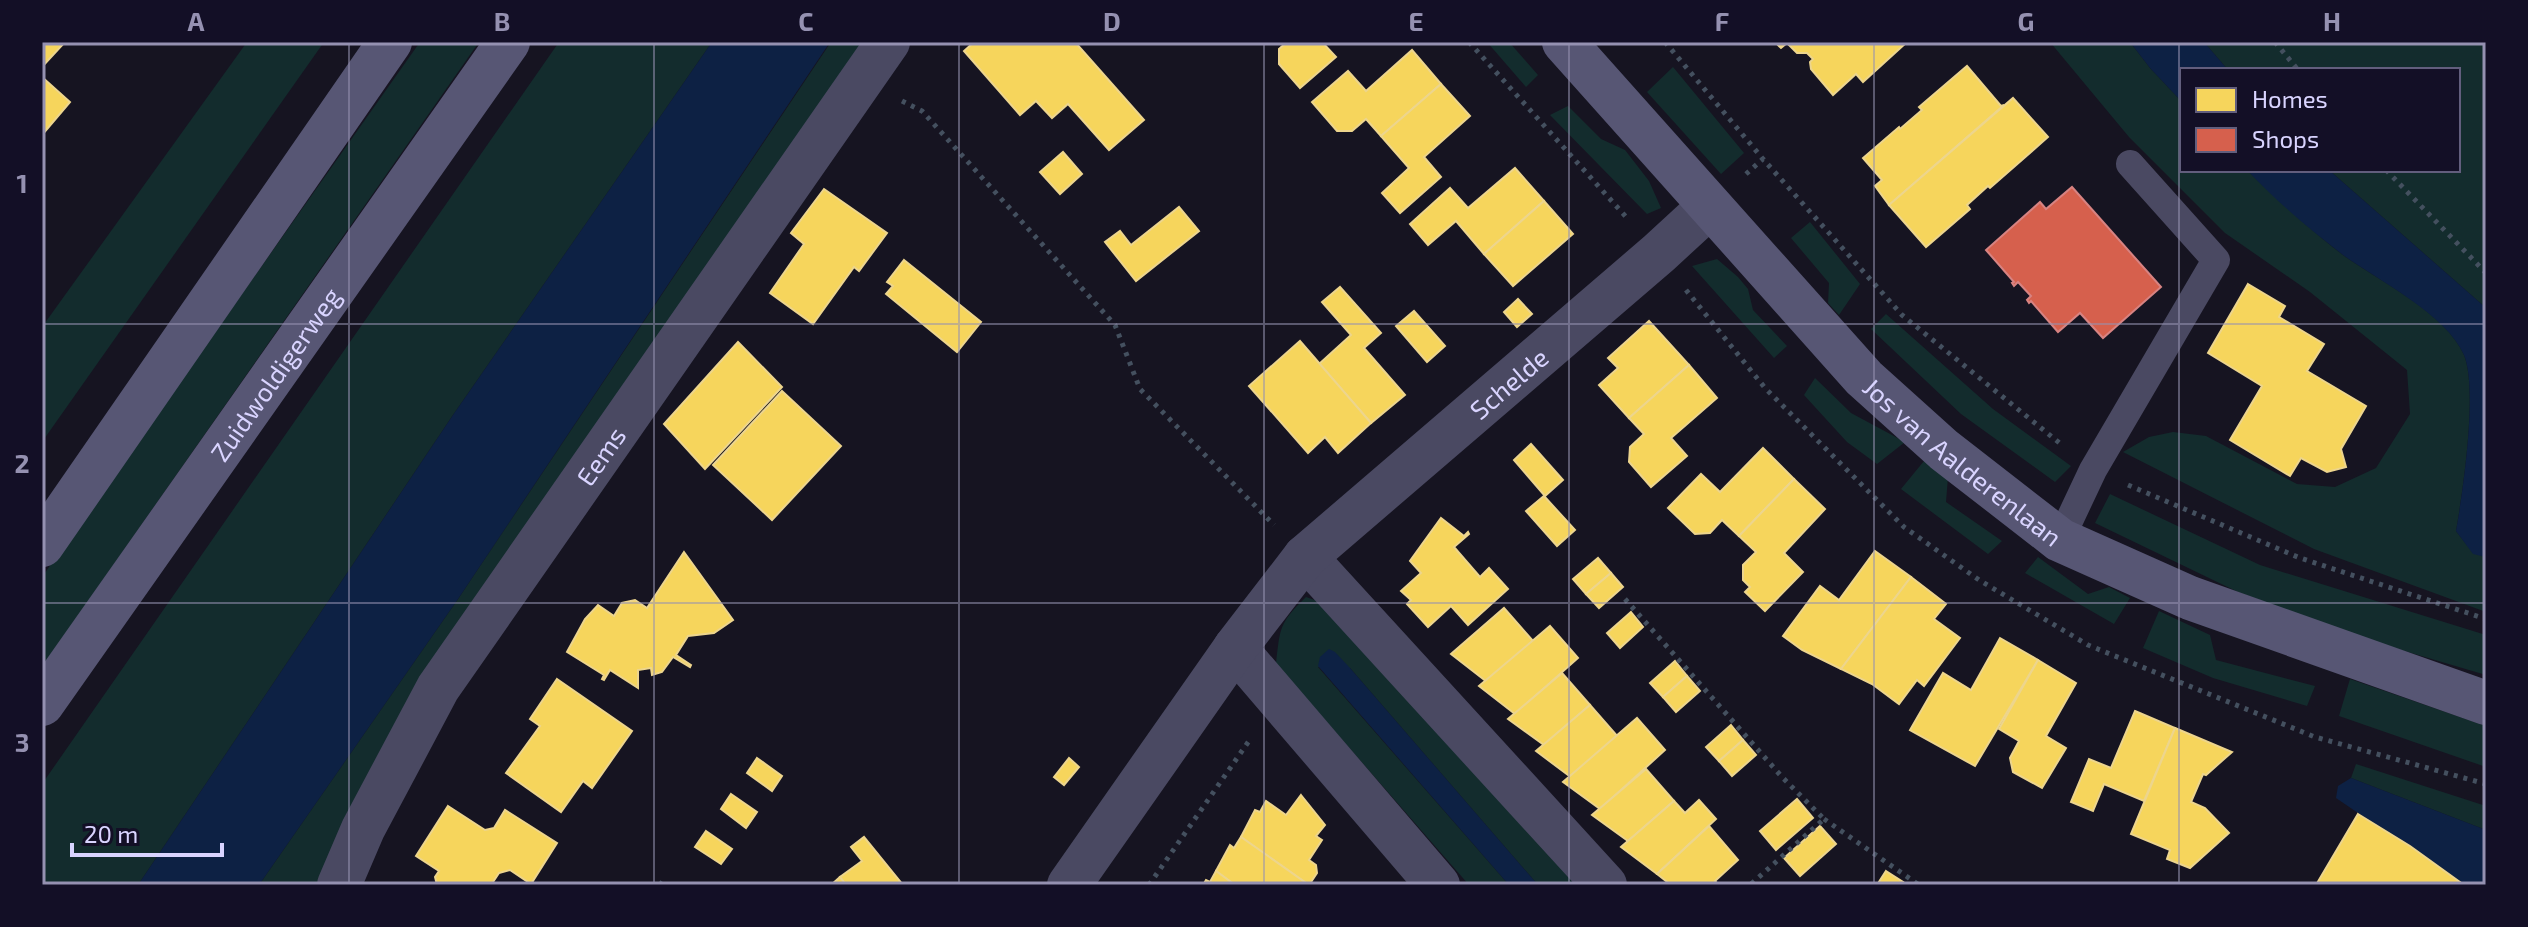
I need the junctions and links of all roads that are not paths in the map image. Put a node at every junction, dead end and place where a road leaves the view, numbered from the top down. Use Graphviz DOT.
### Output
graph roads {
  1 [pos="390,42"];
  2 [pos="508,42"];
  3 [pos="888,42"];
  4 [pos="1564,42"];
  5 [pos="2130,164"];
  6 [pos="1709,207"];
  7 [pos="2060,540"];
  8 [pos="42,545"];
  9 [pos="1305,557"];
  10 [pos="1235,648"];
  11 [pos="2486,703"];
  12 [pos="42,704"];
  13 [pos="339,885"];
  14 [pos="1069,885"];
  15 [pos="1438,885"];
  16 [pos="1605,885"];
  1 -- 8 [label="main road"];
  2 -- 12 [label="main road, Zuidwoldigerweg"];
  3 -- 13 [label="street, Eems"];
  4 -- 6 [label="main road, Jos van Aalderenlaan"];
  5 -- 7 [label="lane"];
  6 -- 7 [label="main road, Jos van Aalderenlaan"];
  6 -- 9 [label="street, Schelde"];
  7 -- 11 [label="main road, Jos van Aalderenlaan"];
  9 -- 10 [label="street, Schelde"];
  9 -- 16 [label="street"];
  10 -- 14 [label="street, Schelde"];
  10 -- 15 [label="street"];
}
